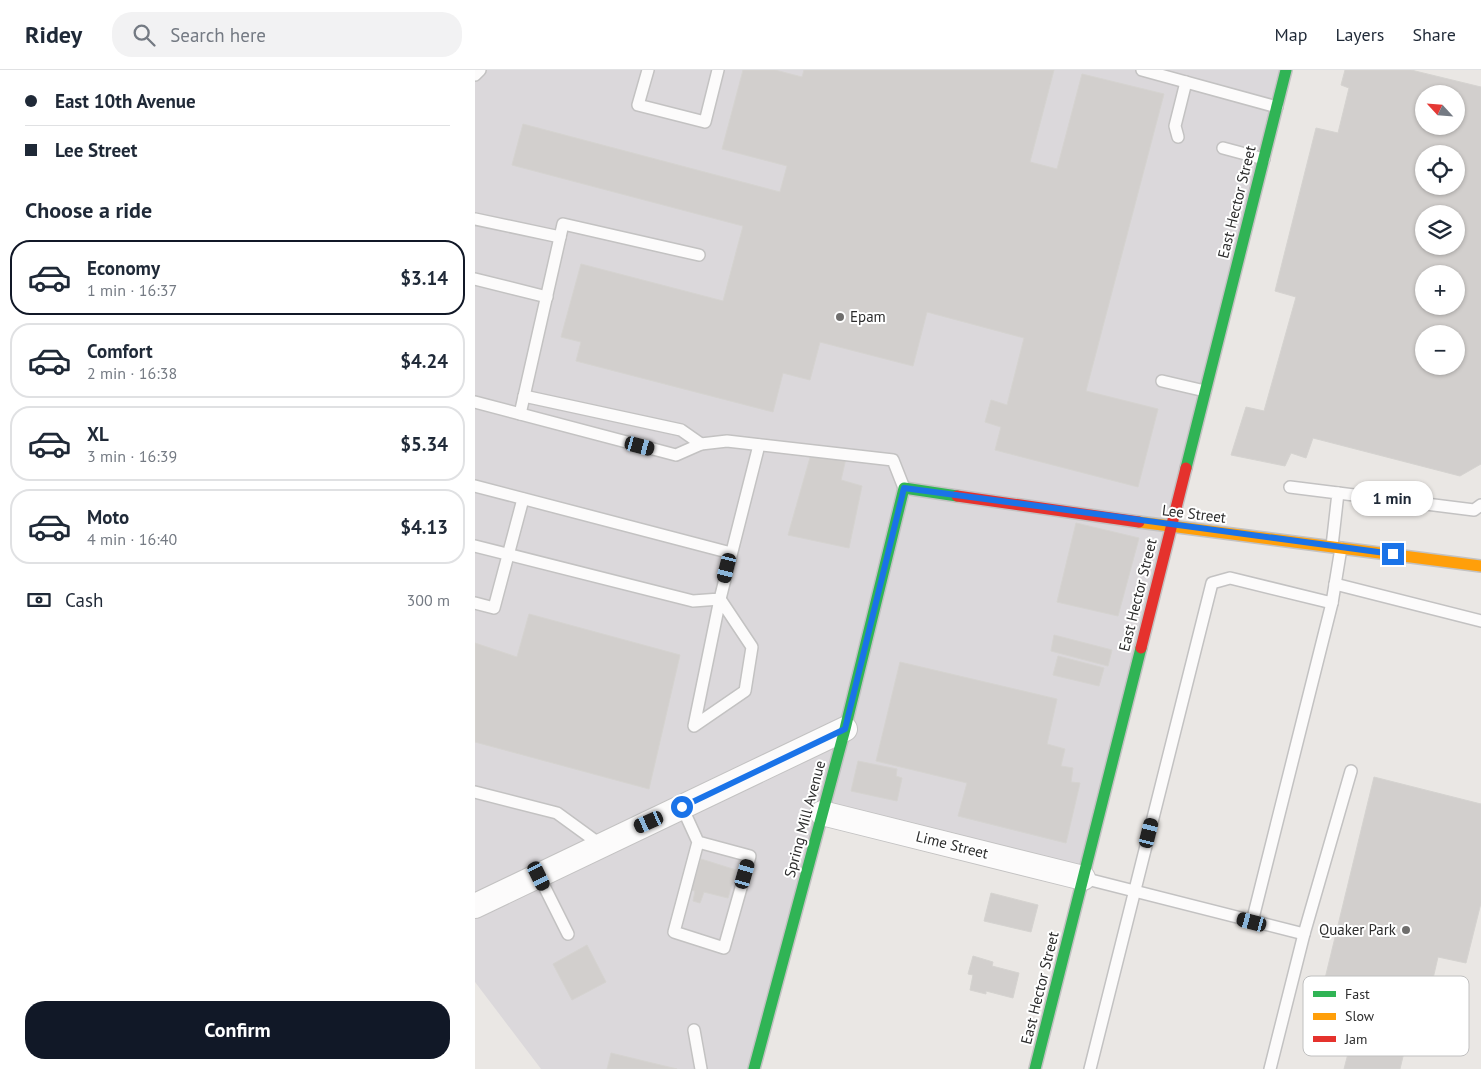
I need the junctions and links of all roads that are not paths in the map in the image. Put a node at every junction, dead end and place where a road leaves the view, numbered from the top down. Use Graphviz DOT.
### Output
graph roads {
  1 [pos="479,70"];
  2 [pos="648,70"];
  3 [pos="718,70"];
  4 [pos="1141,70"];
  5 [pos="1286,70"];
  6 [pos="475,71"];
  7 [pos="475,76"];
  8 [pos="1186,82"];
  9 [pos="1277,107"];
  10 [pos="1178,137"];
  11 [pos="1223,148"];
  12 [pos="1264,159"];
  13 [pos="475,218"];
  14 [pos="560,237"];
  15 [pos="699,255"];
  16 [pos="475,279"];
  17 [pos="547,297"];
  18 [pos="1162,381"];
  19 [pos="1205,391"];
  20 [pos="524,396"];
  21 [pos="475,402"];
  22 [pos="521,414"];
  23 [pos="701,444"];
  24 [pos="759,444"];
  25 [pos="475,486"];
  26 [pos="1290,487"];
  27 [pos="904,488"];
  28 [pos="1338,493"];
  29 [pos="523,499"];
  30 [pos="1481,505"];
  31 [pos="1171,526"];
  32 [pos="475,546"];
  33 [pos="1337,547"];
  34 [pos="731,553"];
  35 [pos="508,554"];
  36 [pos="1481,566"];
  37 [pos="1335,584"];
  38 [pos="720,599"];
  39 [pos="475,603"];
  40 [pos="1332,603"];
  41 [pos="1481,621"];
  42 [pos="845,729"];
  43 [pos="1351,771"];
  44 [pos="475,792"];
  45 [pos="682,807"];
  46 [pos="822,813"];
  47 [pos="698,842"];
  48 [pos="601,844"];
  49 [pos="539,876"];
  50 [pos="1083,878"];
  51 [pos="1135,891"];
  52 [pos="475,906"];
  53 [pos="1252,922"];
  54 [pos="568,934"];
  55 [pos="1304,934"];
  56 [pos="694,1030"];
  57 [pos="701,1069"];
  58 [pos="754,1069"];
  59 [pos="1035,1069"];
  60 [pos="1090,1069"];
  61 [pos="1270,1069"];
  1 -- 6 [label="lane"];
  1 -- 7 [label="lane"];
  2 -- 3 [label="lane"];
  4 -- 8 [label="lane"];
  5 -- 9 [label="street, East Hector Street"];
  8 -- 9 [label="lane"];
  8 -- 10 [label="lane"];
  9 -- 12 [label="street, East Hector Street"];
  11 -- 12 [label="lane"];
  12 -- 19 [label="street, East Hector Street"];
  13 -- 14 [label="lane"];
  14 -- 15 [label="lane"];
  14 -- 17 [label="lane"];
  16 -- 17 [label="lane"];
  17 -- 20 [label="lane"];
  18 -- 19 [label="lane"];
  19 -- 31 [label="street, East Hector Street"];
  20 -- 22 [label="lane"];
  20 -- 23 [label="lane"];
  21 -- 22 [label="lane"];
  22 -- 23 [label="lane"];
  23 -- 24 [label="lane"];
  24 -- 27 [label="lane"];
  24 -- 34 [label="lane"];
  25 -- 29 [label="lane"];
  26 -- 28 [label="lane"];
  27 -- 31 [label="street, Lee Street"];
  27 -- 42 [label="street, Spring Mill Avenue"];
  28 -- 30 [label="lane"];
  28 -- 33 [label="lane"];
  29 -- 34 [label="lane"];
  29 -- 35 [label="lane"];
  31 -- 33 [label="street, Lee Street"];
  31 -- 50 [label="street, East Hector Street"];
  32 -- 35 [label="lane"];
  33 -- 36 [label="street, Lee Street"];
  33 -- 37 [label="lane"];
  34 -- 38 [label="lane"];
  35 -- 38 [label="lane"];
  35 -- 39 [label="lane"];
  37 -- 40 [label="lane"];
  37 -- 41 [label="lane"];
  38 -- 38 [label="lane"];
  40 -- 51 [label="lane"];
  40 -- 53 [label="lane"];
  42 -- 45 [label="street"];
  42 -- 46 [label="street, Spring Mill Avenue"];
  43 -- 55 [label="lane"];
  44 -- 48 [label="lane"];
  45 -- 47 [label="lane"];
  45 -- 48 [label="street"];
  46 -- 50 [label="street, Lime Street"];
  46 -- 58 [label="street, Spring Mill Avenue"];
  47 -- 47 [label="lane"];
  48 -- 49 [label="street"];
  49 -- 52 [label="street"];
  49 -- 54 [label="lane"];
  50 -- 51 [label="lane"];
  50 -- 59 [label="street, East Hector Street"];
  51 -- 53 [label="lane"];
  51 -- 60 [label="lane"];
  53 -- 55 [label="lane"];
  55 -- 61 [label="lane"];
  56 -- 57 [label="lane"];
}
